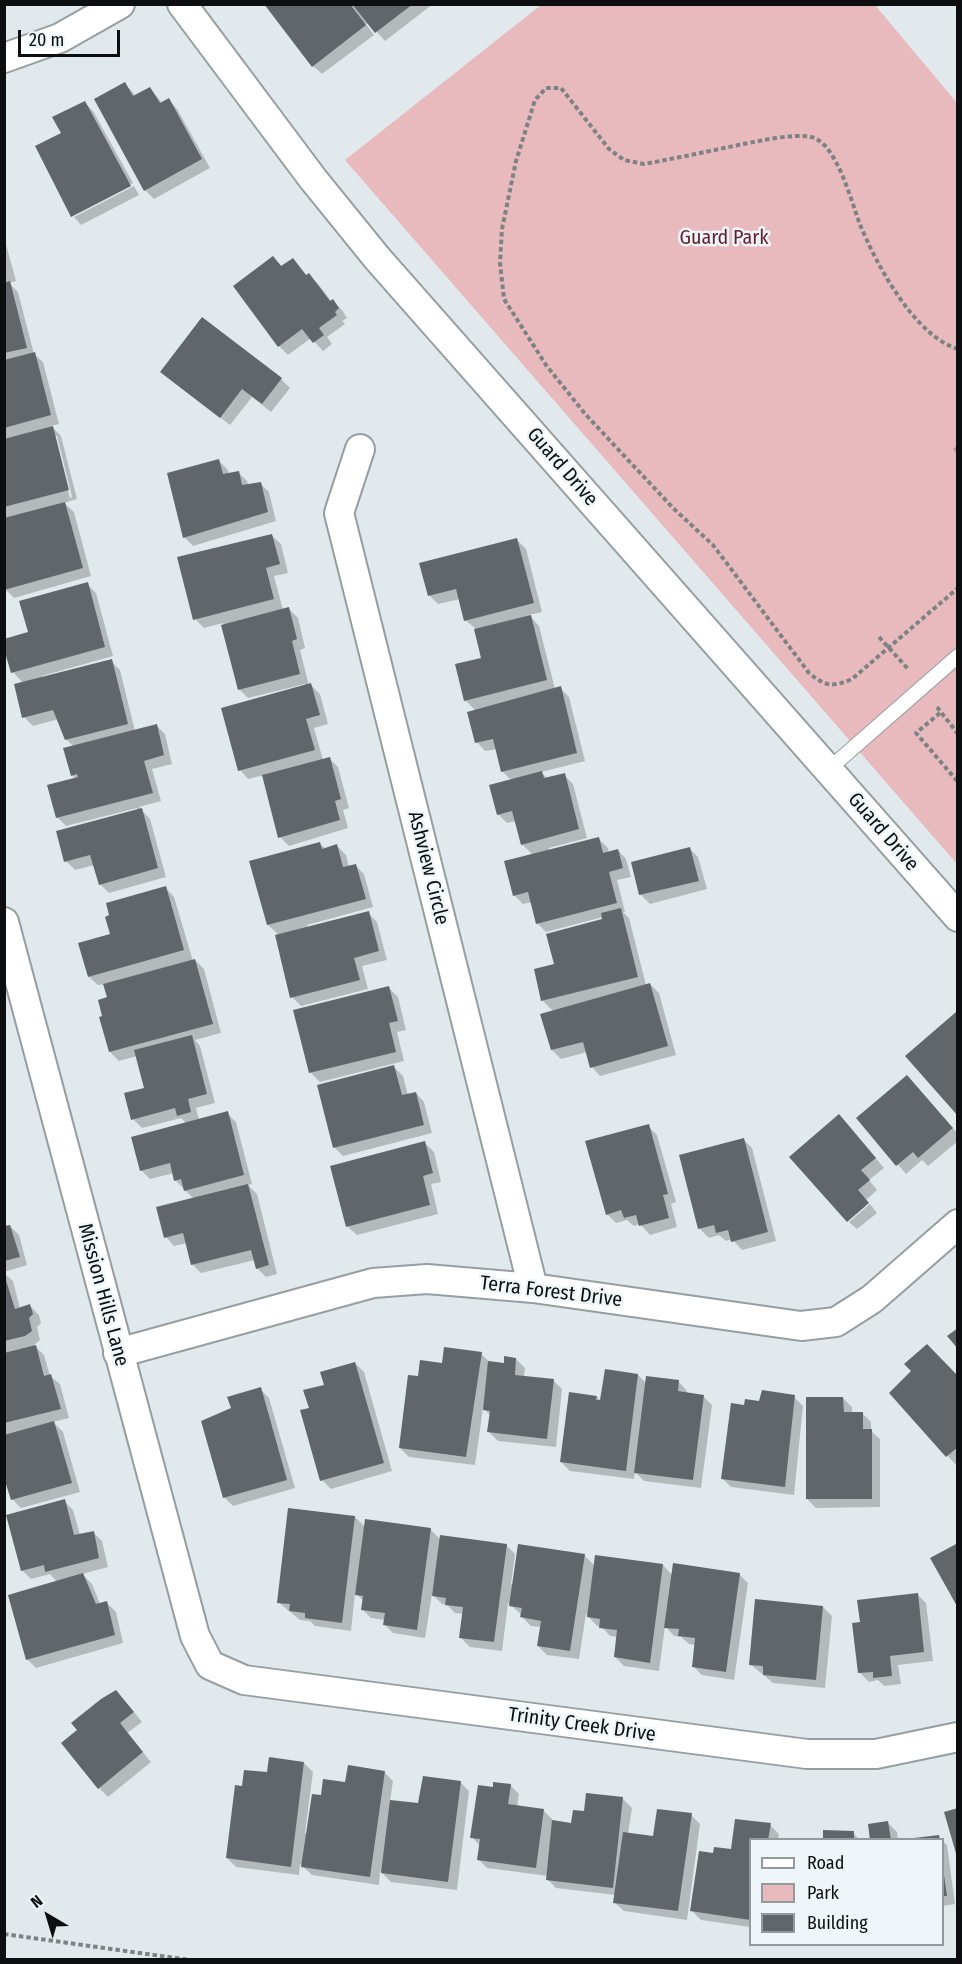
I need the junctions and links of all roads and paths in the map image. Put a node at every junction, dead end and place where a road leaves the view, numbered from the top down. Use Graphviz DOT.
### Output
graph roads {
  1 [pos="120,4"];
  2 [pos="182,4"];
  3 [pos="4,58"];
  4 [pos="957,349"];
  5 [pos="360,449"];
  6 [pos="957,588"];
  7 [pos="957,656"];
  8 [pos="940,713"];
  9 [pos="829,769"];
  10 [pos="957,782"];
  11 [pos="957,917"];
  12 [pos="4,922"];
  13 [pos="957,1224"];
  14 [pos="533,1288"];
  15 [pos="118,1353"];
  16 [pos="210,1665"];
  17 [pos="957,1737"];
  18 [pos="4,1934"];
  19 [pos="190,1959"];
  1 -- 3 [label="street"];
  2 -- 9 [label="street, Guard Drive"];
  4 -- 6 [label="path"];
  5 -- 14 [label="street, Ashview Circle"];
  7 -- 9 [label="lane"];
  8 -- 10 [label="path"];
  9 -- 11 [label="street, Guard Drive"];
  12 -- 15 [label="street, Mission Hills Lane"];
  13 -- 14 [label="street, Terra Forest Drive"];
  14 -- 15 [label="street, Terra Forest Drive"];
  15 -- 16 [label="street, Mission Hills Lane"];
  16 -- 17 [label="street, Trinity Creek Drive"];
  18 -- 19 [label="path"];
}
